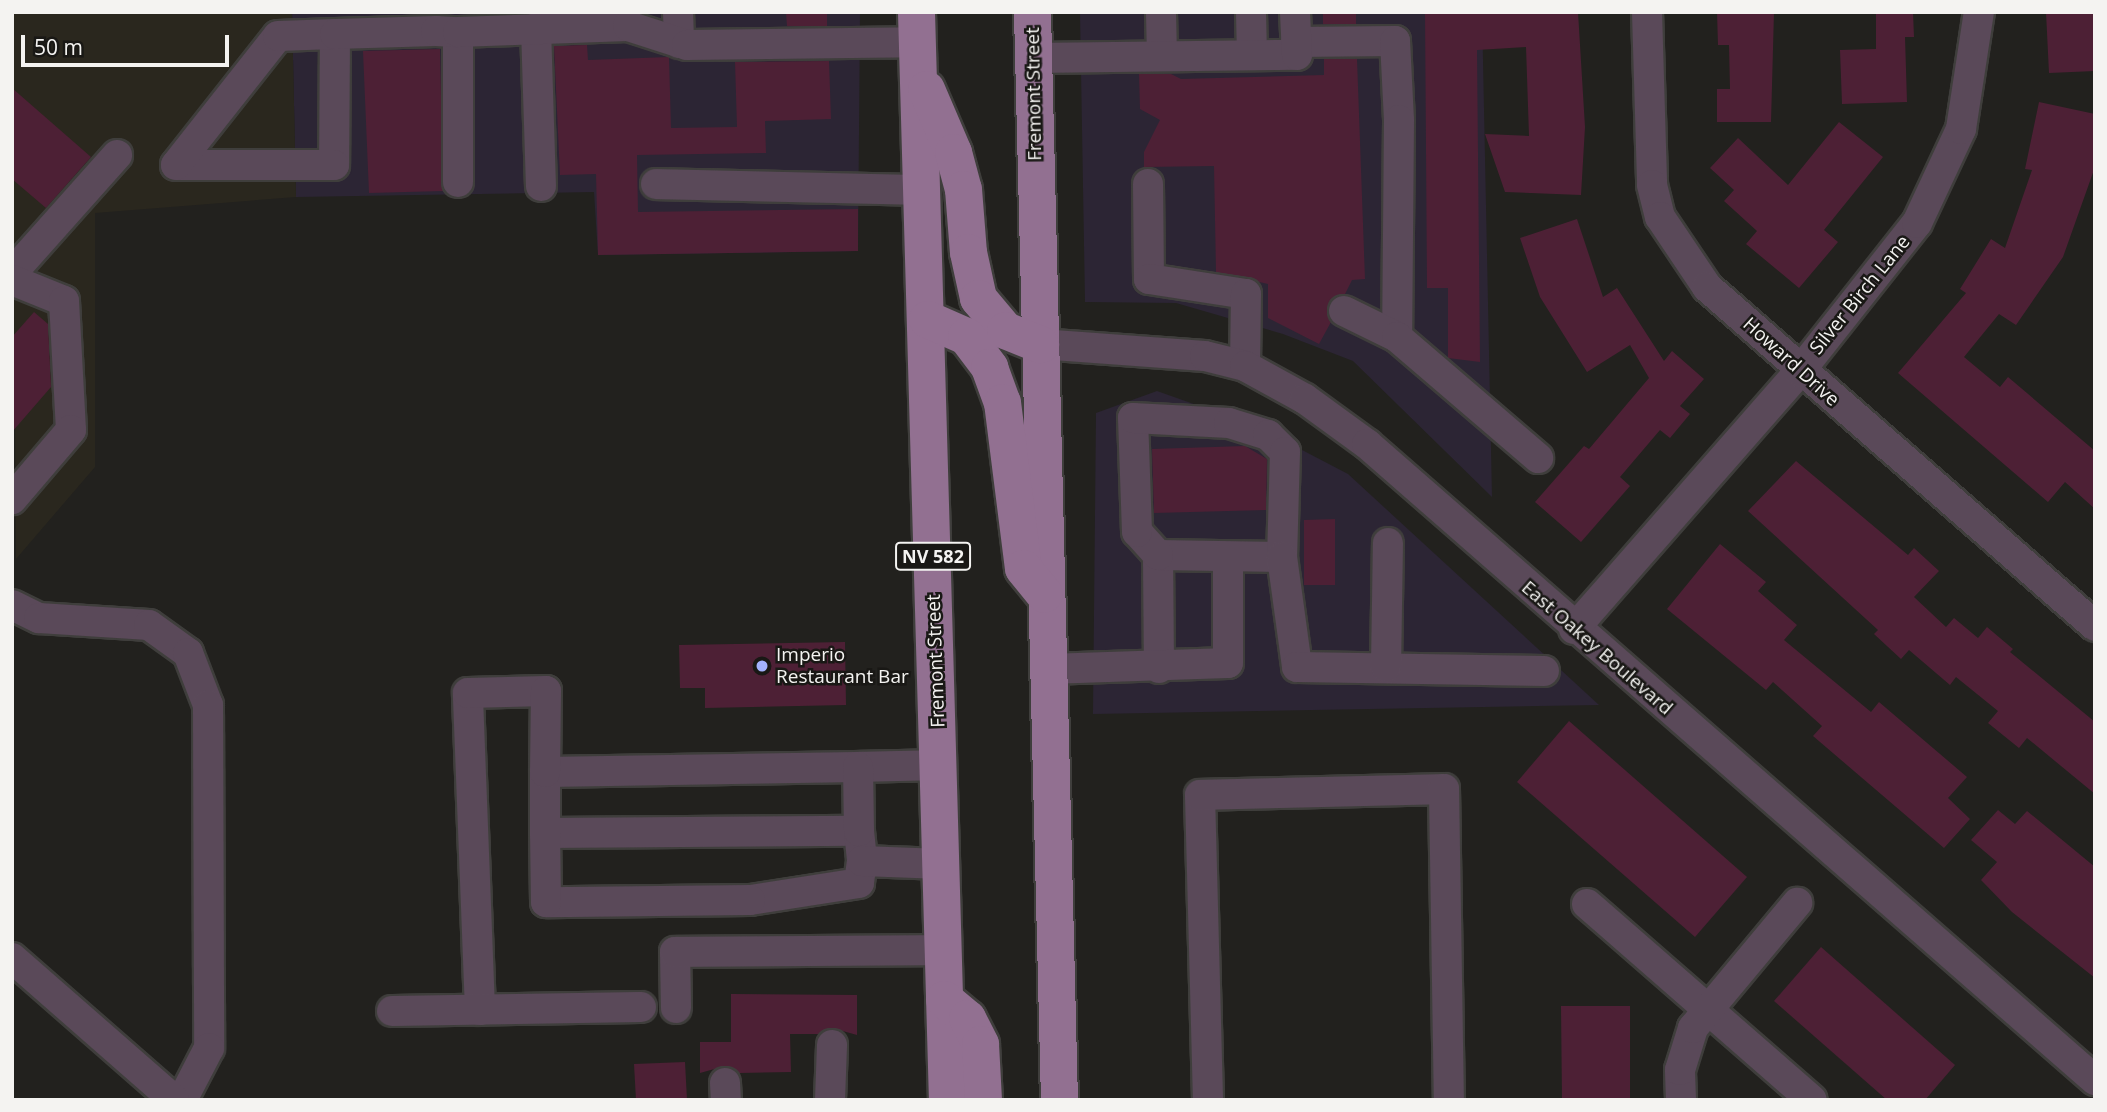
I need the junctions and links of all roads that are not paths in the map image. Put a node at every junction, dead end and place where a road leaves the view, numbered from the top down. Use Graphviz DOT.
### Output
graph roads {
  1 [pos="678,12"];
  2 [pos="1032,12"];
  3 [pos="1161,12"];
  4 [pos="1251,12"];
  5 [pos="1295,12"];
  6 [pos="1647,12"];
  7 [pos="1979,12"];
  8 [pos="568,20"];
  9 [pos="444,25"];
  10 [pos="536,28"];
  11 [pos="335,34"];
  12 [pos="917,41"];
  13 [pos="1297,42"];
  14 [pos="679,43"];
  15 [pos="1252,55"];
  16 [pos="1162,56"];
  17 [pos="1033,58"];
  18 [pos="117,155"];
  19 [pos="458,182"];
  20 [pos="656,184"];
  21 [pos="1148,184"];
  22 [pos="541,186"];
  23 [pos="922,190"];
  24 [pos="12,273"];
  25 [pos="12,280"];
  26 [pos="1344,311"];
  27 [pos="927,319"];
  28 [pos="1396,337"];
  29 [pos="1040,344"];
  30 [pos="1245,366"];
  31 [pos="1800,370"];
  32 [pos="1538,458"];
  33 [pos="12,499"];
  34 [pos="1388,543"];
  35 [pos="1158,555"];
  36 [pos="1227,557"];
  37 [pos="1282,557"];
  38 [pos="1046,597"];
  39 [pos="12,605"];
  40 [pos="2095,626"];
  41 [pos="1574,629"];
  42 [pos="1386,667"];
  43 [pos="1159,668"];
  44 [pos="1048,669"];
  45 [pos="1544,671"];
  46 [pos="939,765"];
  47 [pos="858,766"];
  48 [pos="545,772"];
  49 [pos="859,831"];
  50 [pos="545,833"];
  51 [pos="862,861"];
  52 [pos="942,864"];
  53 [pos="1797,903"];
  54 [pos="1587,904"];
  55 [pos="943,950"];
  56 [pos="12,958"];
  57 [pos="944,999"];
  58 [pos="641,1007"];
  59 [pos="676,1008"];
  60 [pos="480,1010"];
  61 [pos="1707,1010"];
  62 [pos="392,1011"];
  63 [pos="832,1045"];
  64 [pos="2095,1080"];
  65 [pos="174,1100"];
  66 [pos="182,1100"];
  67 [pos="830,1100"];
  68 [pos="947,1100"];
  69 [pos="983,1100"];
  70 [pos="1059,1100"];
  71 [pos="1208,1100"];
  72 [pos="1449,1100"];
  73 [pos="1681,1100"];
  74 [pos="1812,1100"];
  1 -- 14 [label="street"];
  2 -- 17 [label="main road, Fremont Street"];
  3 -- 16 [label="street"];
  4 -- 15 [label="street"];
  5 -- 13 [label="street"];
  6 -- 31 [label="street, Howard Drive"];
  7 -- 31 [label="street, Silver Birch Lane"];
  8 -- 10 [label="street"];
  8 -- 14 [label="street"];
  9 -- 10 [label="street"];
  9 -- 11 [label="street"];
  9 -- 19 [label="street"];
  10 -- 22 [label="street"];
  11 -- 11 [label="street"];
  12 -- 14 [label="street"];
  12 -- 23 [label="main road, Fremont Street / NV 582"];
  12 -- 29 [label="main road"];
  13 -- 15 [label="street"];
  13 -- 28 [label="street"];
  15 -- 16 [label="street"];
  16 -- 17 [label="street"];
  17 -- 29 [label="main road, Fremont Street"];
  18 -- 24 [label="street"];
  20 -- 23 [label="street"];
  21 -- 30 [label="street"];
  23 -- 27 [label="main road, Fremont Street / NV 582"];
  25 -- 33 [label="street"];
  26 -- 28 [label="street"];
  27 -- 38 [label="main road"];
  27 -- 46 [label="main road, Fremont Street / NV 582"];
  28 -- 32 [label="street"];
  29 -- 30 [label="street, East Oakey Boulevard"];
  29 -- 38 [label="main road, Fremont Street"];
  30 -- 41 [label="street, East Oakey Boulevard"];
  31 -- 40 [label="street, Howard Drive"];
  31 -- 41 [label="street, Silver Birch Lane"];
  34 -- 42 [label="street"];
  35 -- 36 [label="street"];
  35 -- 37 [label="street"];
  35 -- 43 [label="street"];
  36 -- 37 [label="street"];
  36 -- 43 [label="street"];
  37 -- 42 [label="street"];
  38 -- 44 [label="main road, Fremont Street"];
  39 -- 66 [label="street"];
  41 -- 64 [label="street, East Oakey Boulevard"];
  42 -- 45 [label="street"];
  43 -- 44 [label="street"];
  44 -- 70 [label="main road, Fremont Street"];
  46 -- 47 [label="street"];
  46 -- 52 [label="main road, Fremont Street / NV 582"];
  47 -- 48 [label="street"];
  47 -- 49 [label="street"];
  48 -- 50 [label="street"];
  48 -- 60 [label="street"];
  49 -- 50 [label="street"];
  49 -- 51 [label="street"];
  50 -- 51 [label="street"];
  51 -- 52 [label="street"];
  52 -- 55 [label="main road, Fremont Street / NV 582"];
  53 -- 61 [label="street"];
  54 -- 61 [label="street"];
  55 -- 57 [label="main road, Fremont Street / NV 582"];
  55 -- 59 [label="street"];
  56 -- 65 [label="street"];
  57 -- 68 [label="main road, Fremont Street / NV 582"];
  57 -- 69 [label="main road"];
  58 -- 60 [label="street"];
  60 -- 62 [label="street"];
  61 -- 73 [label="street"];
  61 -- 74 [label="street"];
  63 -- 67 [label="street"];
  71 -- 72 [label="street"];
}
